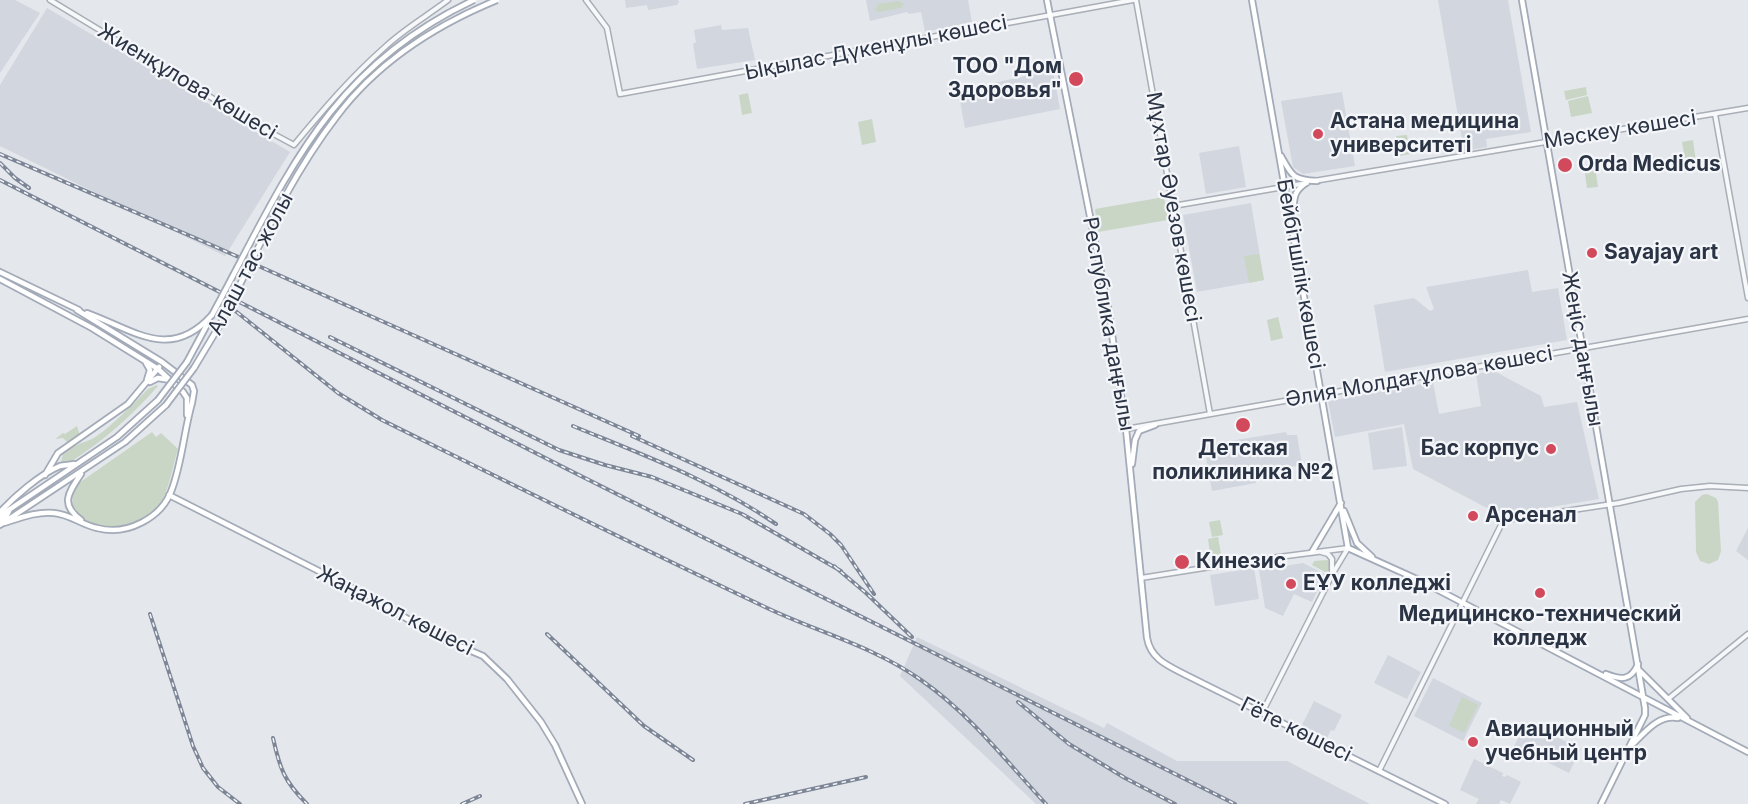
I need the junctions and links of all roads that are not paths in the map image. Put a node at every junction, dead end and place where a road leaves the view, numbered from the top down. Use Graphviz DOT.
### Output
graph roads {
  1 [pos="50,0"];
  2 [pos="448,0"];
  3 [pos="474,0"];
  4 [pos="497,0"];
  5 [pos="586,0"];
  6 [pos="1047,0"];
  7 [pos="1134,0"];
  8 [pos="1252,0"];
  9 [pos="1522,0"];
  10 [pos="1121,1"];
  11 [pos="1050,15"];
  12 [pos="1748,108"];
  13 [pos="1715,114"];
  14 [pos="1546,142"];
  15 [pos="1278,152"];
  16 [pos="1317,181"];
  17 [pos="1306,183"];
  18 [pos="1284,187"];
  19 [pos="1173,206"];
  20 [pos="1290,221"];
  21 [pos="0,272"];
  22 [pos="0,279"];
  23 [pos="1748,298"];
  24 [pos="77,310"];
  25 [pos="212,315"];
  26 [pos="1748,319"];
  27 [pos="1582,348"];
  28 [pos="143,359"];
  29 [pos="162,362"];
  30 [pos="158,369"];
  31 [pos="172,380"];
  32 [pos="145,385"];
  33 [pos="1321,396"];
  34 [pos="1209,414"];
  35 [pos="187,421"];
  36 [pos="1155,424"];
  37 [pos="1126,429"];
  38 [pos="58,453"];
  39 [pos="79,463"];
  40 [pos="62,465"];
  41 [pos="83,471"];
  42 [pos="1131,473"];
  43 [pos="45,475"];
  44 [pos="1748,488"];
  45 [pos="170,495"];
  46 [pos="1341,504"];
  47 [pos="1611,504"];
  48 [pos="10,509"];
  49 [pos="0,514"];
  50 [pos="1,523"];
  51 [pos="91,526"];
  52 [pos="1348,548"];
  53 [pos="1312,552"];
  54 [pos="1376,561"];
  55 [pos="1141,579"];
  56 [pos="1327,584"];
  57 [pos="1462,603"];
  58 [pos="1748,634"];
  59 [pos="1151,650"];
  60 [pos="1639,662"];
  61 [pos="1592,670"];
  62 [pos="1640,670"];
  63 [pos="1644,697"];
  64 [pos="1667,700"];
  65 [pos="1262,712"];
  66 [pos="1685,719"];
  67 [pos="1691,722"];
  68 [pos="1631,746"];
  69 [pos="1748,752"];
  70 [pos="1379,771"];
  71 [pos="582,804"];
  72 [pos="1445,804"];
  73 [pos="1601,804"];
  1 -- 2 [label="street, Жиенқұлова көшесі"];
  3 -- 25 [label="main road, Алаш тас жолы, bridge"];
  4 -- 41 [label="main road, Алаш тас жолы, bridge"];
  5 -- 11 [label="street, Ықылас Дүкенұлы көшесі"];
  6 -- 11 [label="main road, Республика даңғылы"];
  7 -- 10 [label="street, Ықылас Дүкенұлы көшесі"];
  7 -- 19 [label="street, Мұхтар Әуезов көшесі"];
  8 -- 15 [label="main road, Бейбітшілік көшесі"];
  9 -- 14 [label="main road, Жеңіс даңғылы"];
  10 -- 11 [label="street, Ықылас Дүкенұлы көшесі"];
  11 -- 37 [label="main road, Республика даңғылы"];
  12 -- 13 [label="street, Мәскеу көшесі"];
  13 -- 14 [label="street, Мәскеу көшесі"];
  13 -- 23 [label="street"];
  14 -- 16 [label="street, Мәскеу көшесі"];
  14 -- 27 [label="main road, Жеңіс даңғылы"];
  15 -- 16 [label="main road"];
  15 -- 18 [label="main road, Бейбітшілік көшесі"];
  16 -- 17 [label="street, Мәскеу көшесі"];
  17 -- 18 [label="street, Мәскеу көшесі"];
  17 -- 20 [label="main road"];
  18 -- 19 [label="street, Мәскеу көшесі"];
  18 -- 20 [label="main road, Бейбітшілік көшесі"];
  19 -- 34 [label="street, Мұхтар Әуезов көшесі"];
  20 -- 33 [label="main road, Бейбітшілік көшесі"];
  21 -- 24 [label="main road"];
  22 -- 28 [label="main road"];
  24 -- 25 [label="main road"];
  24 -- 29 [label="main road"];
  25 -- 39 [label="main road, Алаш тас жолы, bridge"];
  26 -- 27 [label="street, Әлия Молдағұлова көшесі"];
  27 -- 33 [label="street, Әлия Молдағұлова көшесі"];
  27 -- 47 [label="main road, Жеңіс даңғылы"];
  28 -- 30 [label="main road"];
  28 -- 32 [label="main road"];
  29 -- 30 [label="main road"];
  29 -- 35 [label="main road"];
  30 -- 31 [label="main road"];
  30 -- 32 [label="main road"];
  31 -- 32 [label="main road"];
  31 -- 35 [label="main road"];
  32 -- 38 [label="main road"];
  33 -- 34 [label="street, Әлия Молдағұлова көшесі"];
  33 -- 46 [label="main road, Бейбітшілік көшесі"];
  34 -- 36 [label="street, Әлия Молдағұлова көшесі"];
  35 -- 45 [label="main road"];
  36 -- 37 [label="street, Әлия Молдағұлова көшесі"];
  36 -- 42 [label="main road"];
  37 -- 42 [label="main road, Республика даңғылы"];
  38 -- 40 [label="main road"];
  38 -- 43 [label="main road"];
  39 -- 40 [label="main road"];
  39 -- 48 [label="main road, Алаш тас жолы"];
  40 -- 43 [label="main road"];
  41 -- 50 [label="main road, Алаш тас жолы"];
  41 -- 51 [label="main road"];
  42 -- 55 [label="main road, Республика даңғылы"];
  43 -- 49 [label="main road"];
  44 -- 47 [label="street"];
  45 -- 51 [label="main road"];
  45 -- 71 [label="main road, Жаңажол көшесі"];
  46 -- 52 [label="main road, Бейбітшілік көшесі"];
  46 -- 53 [label="main road"];
  46 -- 54 [label="main road"];
  47 -- 57 [label="street"];
  47 -- 60 [label="main road, Жеңіс даңғылы"];
  48 -- 49 [label="main road, Алаш тас жолы"];
  48 -- 50 [label="main road"];
  50 -- 51 [label="main road"];
  52 -- 53 [label="street"];
  52 -- 54 [label="main road"];
  52 -- 56 [label="street"];
  53 -- 55 [label="street"];
  53 -- 56 [label="street"];
  54 -- 57 [label="main road"];
  55 -- 59 [label="main road, Республика даңғылы"];
  56 -- 65 [label="street"];
  57 -- 61 [label="main road"];
  57 -- 70 [label="street"];
  58 -- 64 [label="street"];
  59 -- 65 [label="main road, Гёте көшесі"];
  60 -- 61 [label="main road"];
  60 -- 62 [label="main road, Жеңіс даңғылы"];
  61 -- 63 [label="main road"];
  62 -- 63 [label="main road, Жеңіс даңғылы"];
  62 -- 64 [label="main road"];
  63 -- 66 [label="main road"];
  63 -- 68 [label="main road, Жеңіс даңғылы"];
  64 -- 67 [label="main road"];
  65 -- 70 [label="main road, Гёте көшесі"];
  66 -- 67 [label="main road"];
  66 -- 68 [label="main road"];
  67 -- 69 [label="main road"];
  68 -- 73 [label="main road, Жеңіс даңғылы"];
  70 -- 72 [label="main road, Гёте көшесі"];
}
